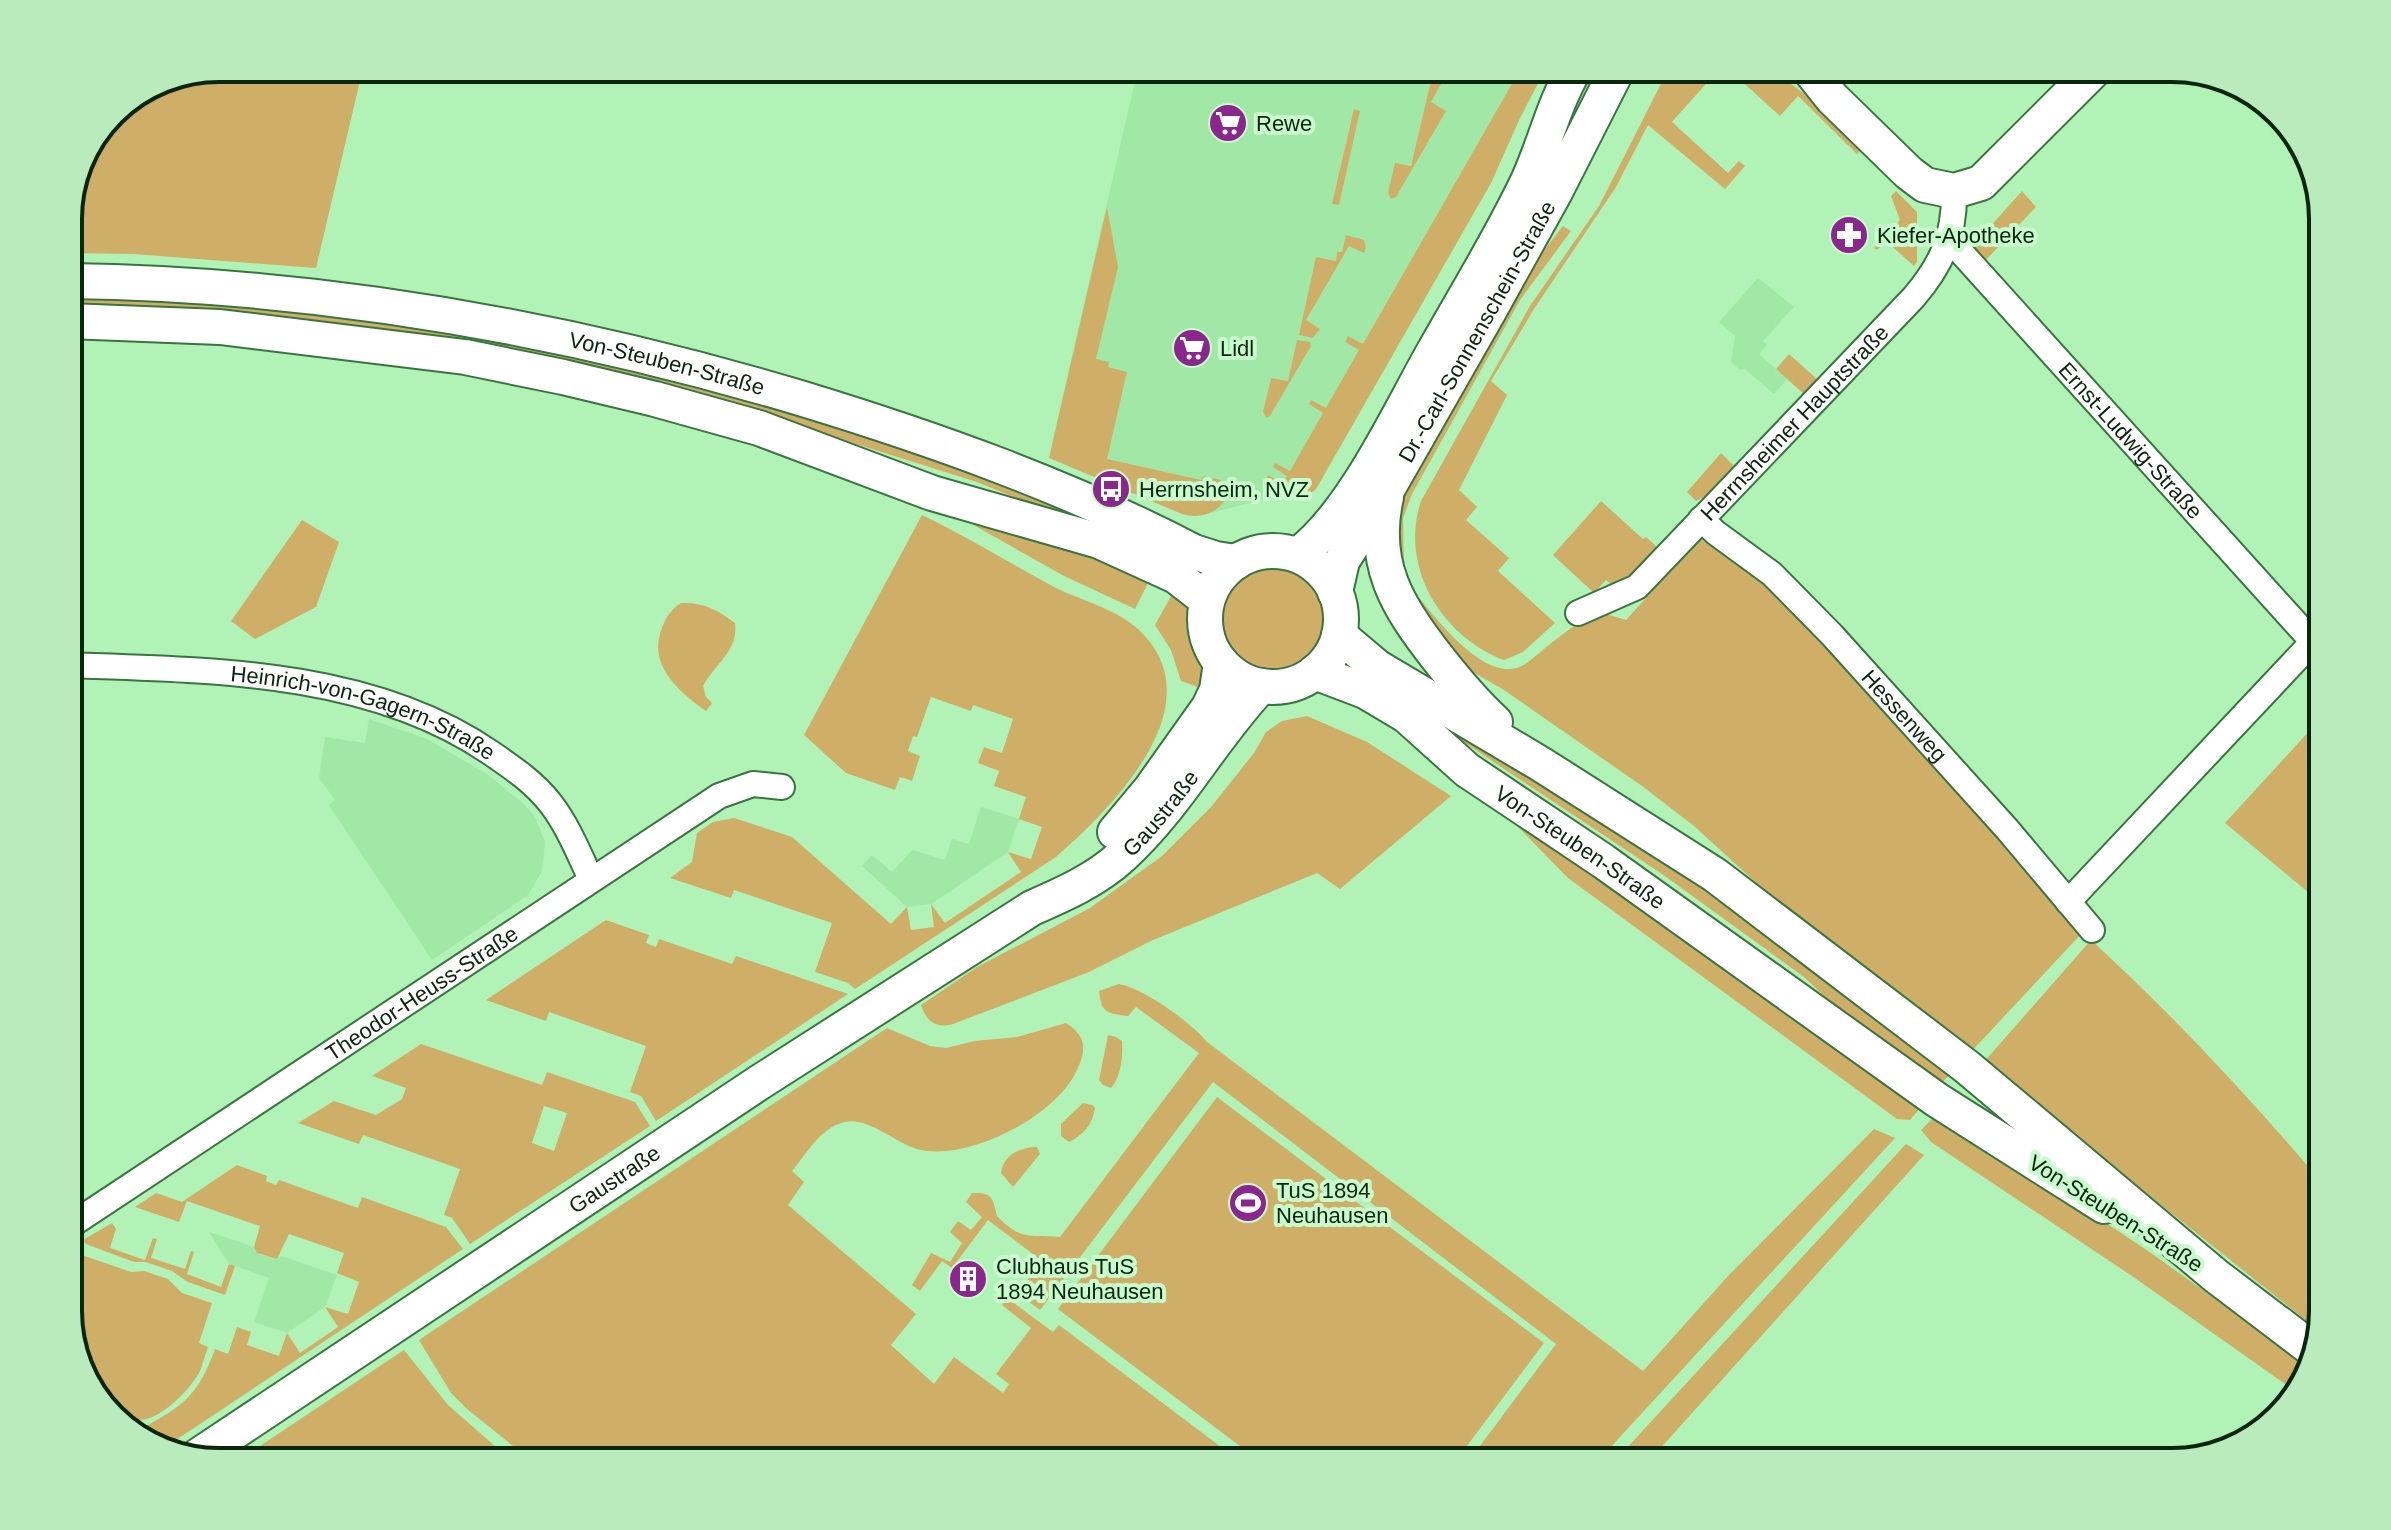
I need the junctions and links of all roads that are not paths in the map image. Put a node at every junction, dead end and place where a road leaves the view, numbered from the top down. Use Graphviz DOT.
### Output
graph roads {
  1 [pos="1566,82"];
  2 [pos="1611,82"];
  3 [pos="1807,82"];
  4 [pos="1819,82"];
  5 [pos="2082,82"];
  6 [pos="1832,98"];
  7 [pos="1954,191"];
  8 [pos="1950,240"];
  9 [pos="82,281"];
  10 [pos="82,322"];
  11 [pos="1388,488"];
  12 [pos="1701,519"];
  13 [pos="1298,555"];
  14 [pos="1236,562"];
  15 [pos="1335,592"];
  16 [pos="1207,600"];
  17 [pos="1578,613"];
  18 [pos="2309,627"];
  19 [pos="1339,635"];
  20 [pos="2309,647"];
  21 [pos="1221,663"];
  22 [pos="82,666"];
  23 [pos="1315,672"];
  24 [pos="1261,686"];
  25 [pos="1539,763"];
  26 [pos="782,787"];
  27 [pos="591,879"];
  28 [pos="2068,902"];
  29 [pos="1032,908"];
  30 [pos="2092,930"];
  31 [pos="82,1218"];
  32 [pos="2216,1276"];
  33 [pos="2305,1343"];
  34 [pos="211,1448"];
  1 -- 13 [label="street, Dr.-Carl-Sonnenschein-Straße"];
  2 -- 11 [label="street, Dr.-Carl-Sonnenschein-Straße"];
  3 -- 6 [label="street"];
  4 -- 6 [label="street"];
  5 -- 7 [label="street"];
  6 -- 7 [label="street"];
  7 -- 8 [label="street, Herrnsheimer Hauptstraße"];
  8 -- 12 [label="street, Herrnsheimer Hauptstraße"];
  8 -- 18 [label="street, Ernst-Ludwig-Straße"];
  9 -- 14 [label="street, Von-Steuben-Straße"];
  10 -- 16 [label="street, Von-Steuben-Straße"];
  11 -- 15 [label="street, Dr.-Carl-Sonnenschein-Straße"];
  11 -- 25 [label="street, Von-Steuben-Straße"];
  12 -- 17 [label="street, Herrnsheimer Hauptstraße"];
  12 -- 28 [label="street, Hessenweg"];
  13 -- 14 [label="street, Von-Steuben-Straße"];
  13 -- 15 [label="street"];
  14 -- 16 [label="street"];
  15 -- 19 [label="street"];
  16 -- 21 [label="street"];
  19 -- 23 [label="street"];
  19 -- 25 [label="street, Von-Steuben-Straße"];
  20 -- 28 [label="street, Ernst-Ludwig-Straße"];
  21 -- 24 [label="street"];
  21 -- 29 [label="street, Gaustraße"];
  22 -- 27 [label="street, Heinrich-von-Gagern-Straße"];
  23 -- 24 [label="street"];
  23 -- 32 [label="street, Von-Steuben-Straße"];
  24 -- 29 [label="street, Gaustraße"];
  25 -- 32 [label="street, Von-Steuben-Straße"];
  26 -- 27 [label="street, Theodor-Heuss-Straße"];
  27 -- 31 [label="street, Theodor-Heuss-Straße"];
  28 -- 30 [label="street, Hessenweg"];
  29 -- 34 [label="street, Gaustraße"];
  32 -- 33 [label="street"];
}
